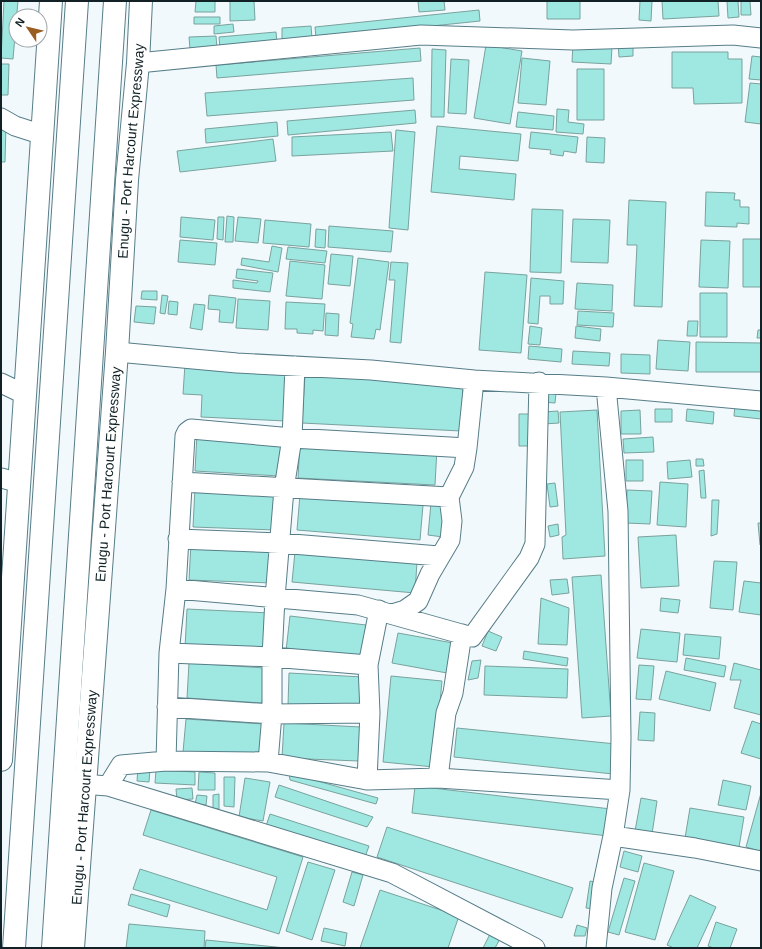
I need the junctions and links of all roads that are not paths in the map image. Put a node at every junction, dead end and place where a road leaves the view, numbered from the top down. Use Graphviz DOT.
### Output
graph roads {
  1 [pos="51,1"];
  2 [pos="77,1"];
  3 [pos="115,1"];
  4 [pos="140,1"];
  5 [pos="761,38"];
  6 [pos="138,63"];
  7 [pos="1,118"];
  8 [pos="43,135"];
  9 [pos="117,352"];
  10 [pos="295,366"];
  11 [pos="474,380"];
  12 [pos="539,382"];
  13 [pos="1,384"];
  14 [pos="606,387"];
  15 [pos="26,395"];
  16 [pos="761,401"];
  17 [pos="292,438"];
  18 [pos="467,448"];
  19 [pos="11,481"];
  20 [pos="182,482"];
  21 [pos="284,489"];
  22 [pos="449,497"];
  23 [pos="178,539"];
  24 [pos="280,543"];
  25 [pos="439,556"];
  26 [pos="176,589"];
  27 [pos="275,598"];
  28 [pos="386,612"];
  29 [pos="462,634"];
  30 [pos="169,653"];
  31 [pos="272,657"];
  32 [pos="368,665"];
  33 [pos="167,707"];
  34 [pos="370,713"];
  35 [pos="272,714"];
  36 [pos="1,760"];
  37 [pos="166,761"];
  38 [pos="268,762"];
  39 [pos="438,778"];
  40 [pos="367,780"];
  41 [pos="84,784"];
  42 [pos="108,786"];
  43 [pos="620,790"];
  44 [pos="613,836"];
  45 [pos="761,861"];
  46 [pos="14,948"];
  47 [pos="53,948"];
  48 [pos="73,948"];
  49 [pos="536,948"];
  50 [pos="596,948"];
  1 -- 8 [label="main road"];
  2 -- 46 [label="main road"];
  3 -- 47 [label="main road, Enugu - Port Harcourt Expressway"];
  4 -- 6 [label="main road, Enugu - Port Harcourt Expressway"];
  5 -- 6 [label="street"];
  6 -- 9 [label="main road, Enugu - Port Harcourt Expressway"];
  7 -- 8 [label="street"];
  8 -- 15 [label="main road"];
  9 -- 10 [label="street"];
  9 -- 41 [label="main road, Enugu - Port Harcourt Expressway"];
  10 -- 11 [label="street"];
  10 -- 17 [label="street"];
  11 -- 12 [label="street"];
  11 -- 18 [label="street"];
  12 -- 14 [label="street"];
  12 -- 29 [label="street"];
  13 -- 15 [label="street"];
  14 -- 16 [label="street"];
  14 -- 43 [label="street"];
  15 -- 19 [label="main road"];
  17 -- 18 [label="street"];
  17 -- 20 [label="street"];
  17 -- 21 [label="street"];
  18 -- 22 [label="street"];
  19 -- 36 [label="main road"];
  20 -- 21 [label="street"];
  20 -- 23 [label="street"];
  21 -- 22 [label="street"];
  21 -- 24 [label="street"];
  22 -- 25 [label="street"];
  23 -- 24 [label="street"];
  23 -- 26 [label="street"];
  24 -- 25 [label="street"];
  24 -- 27 [label="street"];
  25 -- 28 [label="street"];
  26 -- 27 [label="street"];
  26 -- 30 [label="street"];
  27 -- 28 [label="street"];
  27 -- 31 [label="street"];
  28 -- 29 [label="street"];
  28 -- 32 [label="street"];
  29 -- 39 [label="street"];
  30 -- 31 [label="street"];
  30 -- 33 [label="street"];
  31 -- 32 [label="street"];
  31 -- 35 [label="street"];
  32 -- 34 [label="street"];
  33 -- 35 [label="street"];
  33 -- 37 [label="street"];
  34 -- 35 [label="street"];
  34 -- 40 [label="street"];
  35 -- 38 [label="street"];
  37 -- 38 [label="street"];
  37 -- 42 [label="street"];
  38 -- 40 [label="street"];
  39 -- 40 [label="street"];
  39 -- 43 [label="street"];
  41 -- 42 [label="street"];
  41 -- 48 [label="main road, Enugu - Port Harcourt Expressway"];
  42 -- 49 [label="street"];
  43 -- 44 [label="street"];
  44 -- 45 [label="street"];
  44 -- 50 [label="street"];
}
